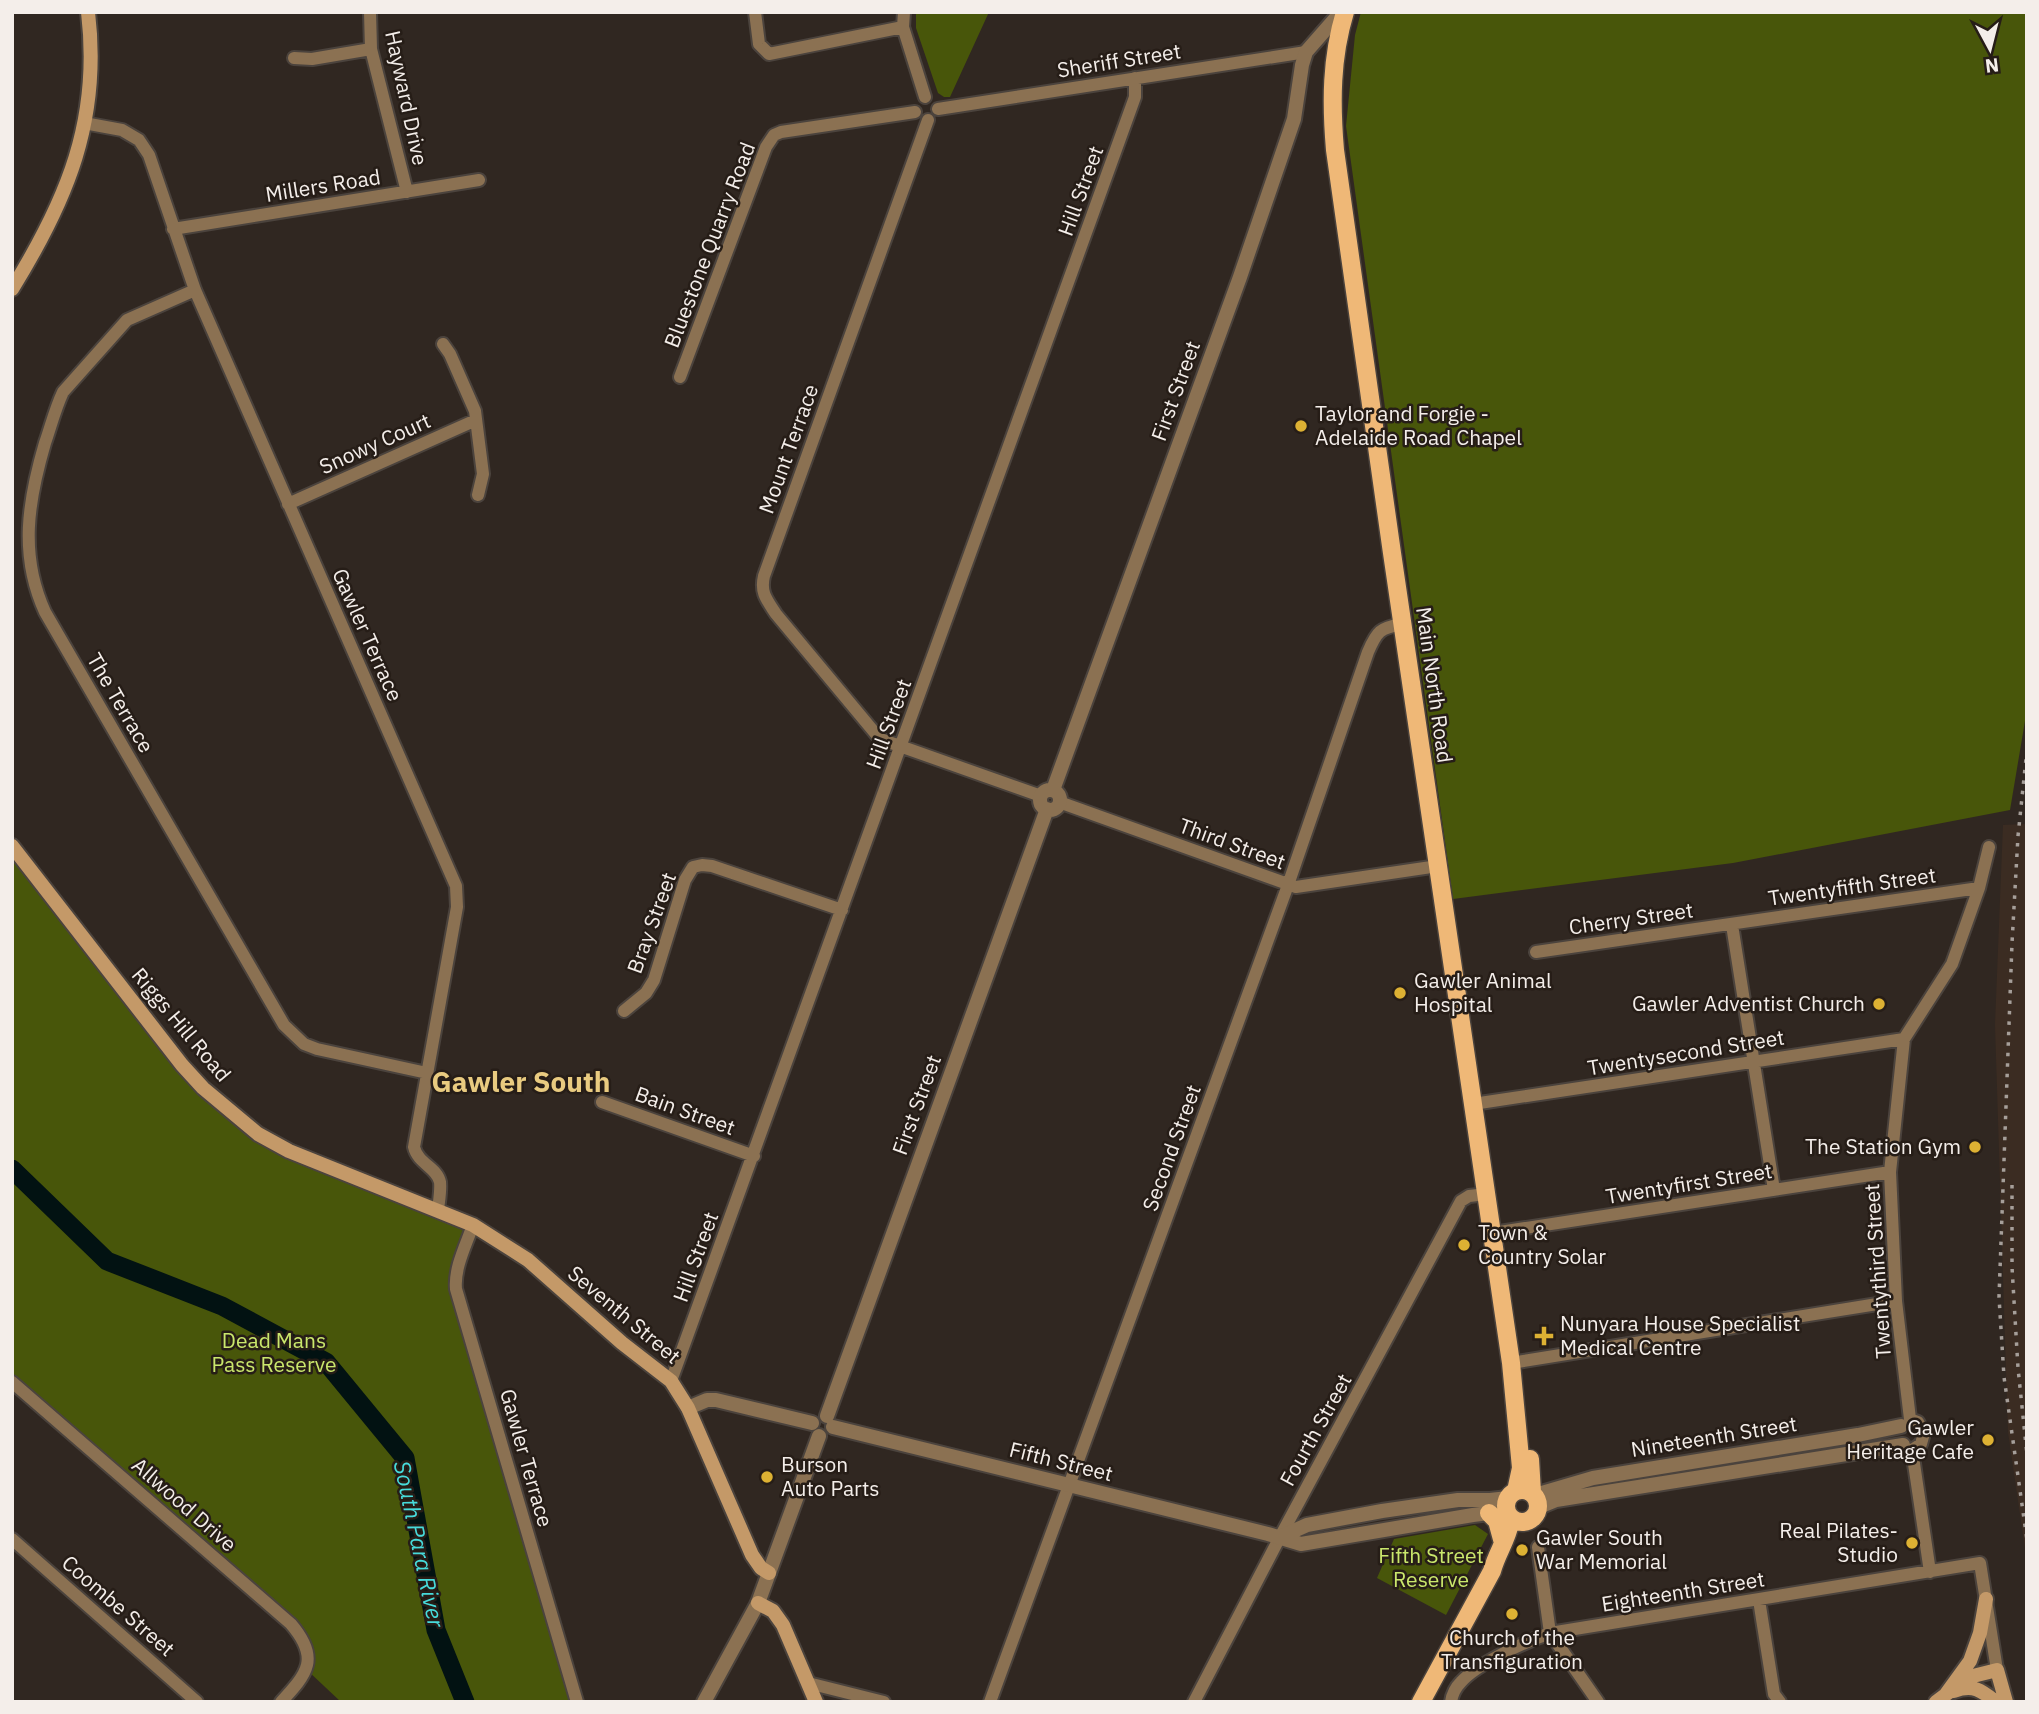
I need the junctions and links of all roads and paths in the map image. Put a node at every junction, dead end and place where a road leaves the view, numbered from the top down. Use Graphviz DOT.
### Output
graph roads {
  1 [pos="88,12"];
  2 [pos="370,12"];
  3 [pos="755,12"];
  4 [pos="904,12"];
  5 [pos="1343,12"];
  6 [pos="903,27"];
  7 [pos="371,49"];
  8 [pos="1306,52"];
  9 [pos="294,58"];
  10 [pos="1135,78"];
  11 [pos="925,97"];
  12 [pos="938,109"];
  13 [pos="915,112"];
  14 [pos="928,120"];
  15 [pos="84,123"];
  16 [pos="479,180"];
  17 [pos="407,192"];
  18 [pos="173,229"];
  19 [pos="12,289"];
  20 [pos="195,290"];
  21 [pos="443,344"];
  22 [pos="680,377"];
  23 [pos="476,421"];
  24 [pos="478,495"];
  25 [pos="288,504"];
  26 [pos="1402,624"];
  27 [pos="901,748"];
  28 [pos="1050,799"];
  29 [pos="12,846"];
  30 [pos="1989,847"];
  31 [pos="1438,866"];
  32 [pos="1288,885"];
  33 [pos="1979,888"];
  34 [pos="842,910"];
  35 [pos="1732,925"];
  36 [pos="1536,952"];
  37 [pos="624,1011"];
  38 [pos="1905,1040"];
  39 [pos="1754,1062"];
  40 [pos="427,1073"];
  41 [pos="602,1102"];
  42 [pos="1473,1104"];
  43 [pos="754,1156"];
  44 [pos="1890,1172"];
  45 [pos="1774,1190"];
  46 [pos="1487,1194"];
  47 [pos="438,1210"];
  48 [pos="472,1225"];
  49 [pos="1493,1233"];
  50 [pos="1896,1301"];
  51 [pos="1511,1363"];
  52 [pos="671,1381"];
  53 [pos="12,1382"];
  54 [pos="688,1408"];
  55 [pos="830,1422"];
  56 [pos="1905,1423"];
  57 [pos="815,1430"];
  58 [pos="1908,1447"];
  59 [pos="1069,1485"];
  60 [pos="1522,1504"];
  61 [pos="1489,1513"];
  62 [pos="1280,1537"];
  63 [pos="12,1539"];
  64 [pos="1503,1543"];
  65 [pos="1538,1547"];
  66 [pos="1492,1571"];
  67 [pos="1930,1572"];
  68 [pos="769,1573"];
  69 [pos="1986,1599"];
  70 [pos="1759,1600"];
  71 [pos="758,1603"];
  72 [pos="1550,1633"];
  73 [pos="1997,1670"];
  74 [pos="808,1684"];
  75 [pos="1452,1698"];
  76 [pos="1941,1698"];
  77 [pos="1773,1699"];
  78 [pos="197,1702"];
  79 [pos="281,1702"];
  80 [pos="577,1702"];
  81 [pos="704,1702"];
  82 [pos="816,1702"];
  83 [pos="884,1702"];
  84 [pos="990,1702"];
  85 [pos="1194,1702"];
  86 [pos="1421,1702"];
  87 [pos="1598,1702"];
  88 [pos="1996,1702"];
  89 [pos="2006,1702"];
  1 -- 15 [label="main road"];
  2 -- 7 [label="street, Hayward Drive"];
  3 -- 6 [label="street"];
  4 -- 6 [label="street"];
  5 -- 8 [label="street, First Street"];
  5 -- 26 [label="main road, Main North Road"];
  6 -- 11 [label="street"];
  7 -- 9 [label="street"];
  7 -- 17 [label="street, Hayward Drive"];
  8 -- 10 [label="street, Sheriff Street"];
  8 -- 28 [label="street, First Street"];
  10 -- 12 [label="street, Sheriff Street"];
  10 -- 27 [label="street, Hill Street"];
  11 -- 12 [label="street"];
  11 -- 13 [label="street"];
  12 -- 14 [label="street"];
  13 -- 14 [label="street"];
  13 -- 22 [label="street, Bluestone Quarry Road"];
  14 -- 27 [label="street, Mount Terrace"];
  15 -- 18 [label="street, Gawler Terrace"];
  15 -- 19 [label="main road"];
  16 -- 17 [label="street, Millers Road"];
  17 -- 18 [label="street, Millers Road"];
  18 -- 20 [label="street, Gawler Terrace"];
  20 -- 25 [label="street, Gawler Terrace"];
  20 -- 40 [label="street, The Terrace"];
  21 -- 23 [label="street"];
  23 -- 24 [label="street"];
  23 -- 25 [label="street, Snowy Court"];
  25 -- 40 [label="street, Gawler Terrace"];
  26 -- 31 [label="main road, Main North Road"];
  26 -- 32 [label="street, Second Street"];
  27 -- 28 [label="street, Third Street"];
  27 -- 34 [label="street, Hill Street"];
  28 -- 32 [label="street, Third Street"];
  28 -- 55 [label="street, First Street"];
  29 -- 47 [label="main road, Riggs Hill Road"];
  30 -- 33 [label="street, Twentythird Street"];
  31 -- 32 [label="street, Third Street"];
  31 -- 42 [label="main road, Main North Road"];
  32 -- 59 [label="street, Second Street"];
  33 -- 35 [label="street, Twentyfifth Street"];
  33 -- 38 [label="street, Twentythird Street"];
  34 -- 37 [label="street, Bray Street"];
  34 -- 43 [label="street, Hill Street"];
  35 -- 36 [label="street, Cherry Street"];
  35 -- 39 [label="street"];
  38 -- 39 [label="street, Twentysecond Street"];
  38 -- 44 [label="street, Twentythird Street"];
  39 -- 42 [label="street, Twentysecond Street"];
  39 -- 45 [label="street"];
  40 -- 47 [label="street, Gawler Terrace"];
  41 -- 43 [label="street, Bain Street"];
  42 -- 46 [label="main road, Main North Road"];
  43 -- 52 [label="street, Hill Street"];
  44 -- 45 [label="street, Twentyfirst Street"];
  44 -- 50 [label="street, Twentythird Street"];
  45 -- 49 [label="street, Twentyfirst Street"];
  46 -- 49 [label="main road, Main North Road"];
  46 -- 62 [label="street, Fourth Street"];
  47 -- 48 [label="main road, Seventh Street"];
  48 -- 52 [label="main road, Seventh Street"];
  48 -- 80 [label="street, Gawler Terrace"];
  49 -- 51 [label="main road, Main North Road"];
  50 -- 51 [label="street"];
  50 -- 56 [label="street, Twentythird Street"];
  51 -- 60 [label="main road, Main North Road"];
  52 -- 54 [label="main road, Seventh Street"];
  53 -- 79 [label="street, Allwood Drive"];
  54 -- 57 [label="street"];
  54 -- 68 [label="main road, Seventh Street"];
  55 -- 57 [label="street"];
  55 -- 59 [label="street, Fifth Street"];
  56 -- 58 [label="street"];
  56 -- 58 [label="street"];
  56 -- 60 [label="street, Nineteenth Street"];
  57 -- 68 [label="street"];
  58 -- 60 [label="street, Nineteenth Street"];
  58 -- 67 [label="street"];
  59 -- 62 [label="street, Fifth Street"];
  59 -- 84 [label="street, Second Street"];
  60 -- 61 [label="street, Fifth Street"];
  60 -- 62 [label="street"];
  60 -- 64 [label="main road"];
  60 -- 66 [label="main road"];
  61 -- 62 [label="street, Fifth Street"];
  61 -- 64 [label="main road"];
  62 -- 85 [label="street, Fourth Street"];
  63 -- 78 [label="street, Coombe Street"];
  64 -- 66 [label="main road"];
  65 -- 72 [label="street"];
  66 -- 86 [label="main road"];
  67 -- 69 [label="street, Eighteenth Street"];
  67 -- 70 [label="street, Eighteenth Street"];
  68 -- 71 [label="street"];
  69 -- 73 [label="street"];
  69 -- 76 [label="main road"];
  70 -- 72 [label="street, Eighteenth Street"];
  70 -- 77 [label="street"];
  71 -- 74 [label="main road"];
  71 -- 81 [label="street"];
  72 -- 75 [label="street, Eighteenth Street"];
  72 -- 87 [label="street"];
  73 -- 76 [label="main road"];
  73 -- 89 [label="main road"];
  74 -- 82 [label="main road"];
  74 -- 83 [label="street"];
  76 -- 88 [label="main road"];
}
